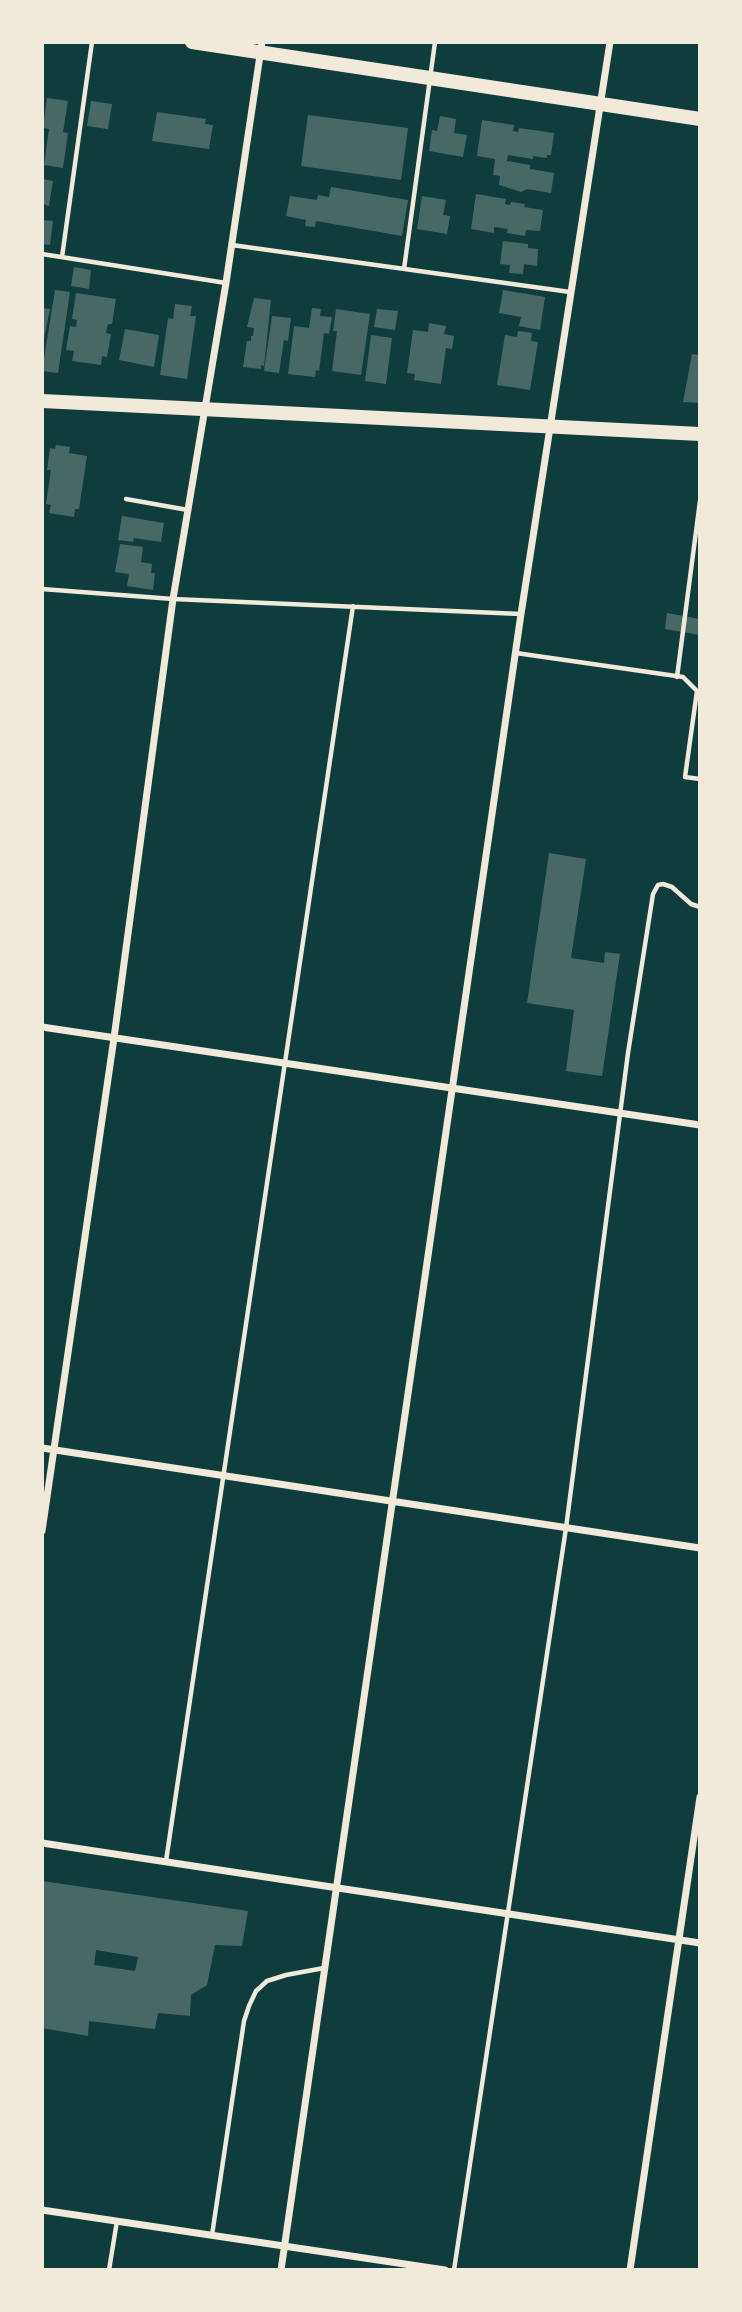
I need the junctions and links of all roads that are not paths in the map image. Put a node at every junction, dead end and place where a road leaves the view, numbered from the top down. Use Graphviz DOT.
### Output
graph roads {
  1 [pos="92,42"];
  2 [pos="192,42"];
  3 [pos="435,42"];
  4 [pos="610,42"];
  5 [pos="261,47"];
  6 [pos="429,78"];
  7 [pos="601,104"];
  8 [pos="700,119"];
  9 [pos="232,245"];
  10 [pos="42,254"];
  11 [pos="62,257"];
  12 [pos="404,269"];
  13 [pos="226,283"];
  14 [pos="572,292"];
  15 [pos="42,401"];
  16 [pos="205,409"];
  17 [pos="551,427"];
  18 [pos="700,434"];
  19 [pos="126,499"];
  20 [pos="700,501"];
  21 [pos="188,510"];
  22 [pos="42,589"];
  23 [pos="173,599"];
  24 [pos="353,606"];
  25 [pos="522,614"];
  26 [pos="516,653"];
  27 [pos="677,677"];
  28 [pos="700,779"];
  29 [pos="700,907"];
  30 [pos="42,1027"];
  31 [pos="114,1038"];
  32 [pos="285,1063"];
  33 [pos="454,1087"];
  34 [pos="621,1113"];
  35 [pos="700,1125"];
  36 [pos="42,1448"];
  37 [pos="54,1450"];
  38 [pos="223,1476"];
  39 [pos="393,1503"];
  40 [pos="566,1528"];
  41 [pos="42,1531"];
  42 [pos="700,1548"];
  43 [pos="700,1797"];
  44 [pos="42,1843"];
  45 [pos="166,1862"];
  46 [pos="337,1889"];
  47 [pos="508,1914"];
  48 [pos="679,1940"];
  49 [pos="700,1943"];
  50 [pos="325,1968"];
  51 [pos="42,2210"];
  52 [pos="117,2221"];
  53 [pos="212,2235"];
  54 [pos="284,2246"];
  55 [pos="109,2270"];
  56 [pos="281,2270"];
  57 [pos="445,2270"];
  58 [pos="454,2270"];
  59 [pos="630,2270"];
  1 -- 11 [label="lane"];
  2 -- 5 [label="main road"];
  3 -- 6 [label="lane"];
  4 -- 7 [label="street"];
  5 -- 6 [label="main road"];
  5 -- 9 [label="street"];
  6 -- 7 [label="main road"];
  6 -- 12 [label="lane"];
  7 -- 8 [label="main road"];
  7 -- 14 [label="street"];
  9 -- 12 [label="lane"];
  9 -- 13 [label="street"];
  10 -- 11 [label="lane"];
  11 -- 13 [label="lane"];
  12 -- 14 [label="lane"];
  13 -- 16 [label="street"];
  14 -- 17 [label="street"];
  15 -- 16 [label="main road"];
  16 -- 17 [label="main road"];
  16 -- 21 [label="street"];
  17 -- 18 [label="main road"];
  17 -- 25 [label="street"];
  19 -- 21 [label="lane"];
  20 -- 27 [label="lane"];
  21 -- 23 [label="street"];
  22 -- 23 [label="lane"];
  23 -- 24 [label="lane"];
  23 -- 31 [label="street"];
  24 -- 25 [label="lane"];
  24 -- 32 [label="lane"];
  25 -- 26 [label="street"];
  26 -- 27 [label="lane"];
  26 -- 33 [label="street"];
  27 -- 28 [label="lane"];
  29 -- 34 [label="lane"];
  30 -- 31 [label="street"];
  31 -- 32 [label="street"];
  31 -- 37 [label="street"];
  32 -- 33 [label="street"];
  32 -- 38 [label="lane"];
  33 -- 34 [label="street"];
  33 -- 39 [label="street"];
  34 -- 35 [label="street"];
  34 -- 40 [label="lane"];
  36 -- 37 [label="street"];
  37 -- 38 [label="street"];
  37 -- 41 [label="street"];
  38 -- 39 [label="street"];
  38 -- 45 [label="lane"];
  39 -- 40 [label="street"];
  39 -- 46 [label="street"];
  40 -- 42 [label="street"];
  40 -- 47 [label="lane"];
  43 -- 48 [label="street"];
  44 -- 45 [label="street"];
  45 -- 46 [label="street"];
  46 -- 47 [label="street"];
  46 -- 50 [label="street"];
  47 -- 48 [label="street"];
  47 -- 58 [label="lane"];
  48 -- 49 [label="street"];
  48 -- 59 [label="street"];
  50 -- 53 [label="lane"];
  50 -- 54 [label="street"];
  51 -- 52 [label="street"];
  52 -- 53 [label="street"];
  52 -- 55 [label="lane"];
  53 -- 54 [label="street"];
  54 -- 56 [label="street"];
  54 -- 57 [label="street"];
}
